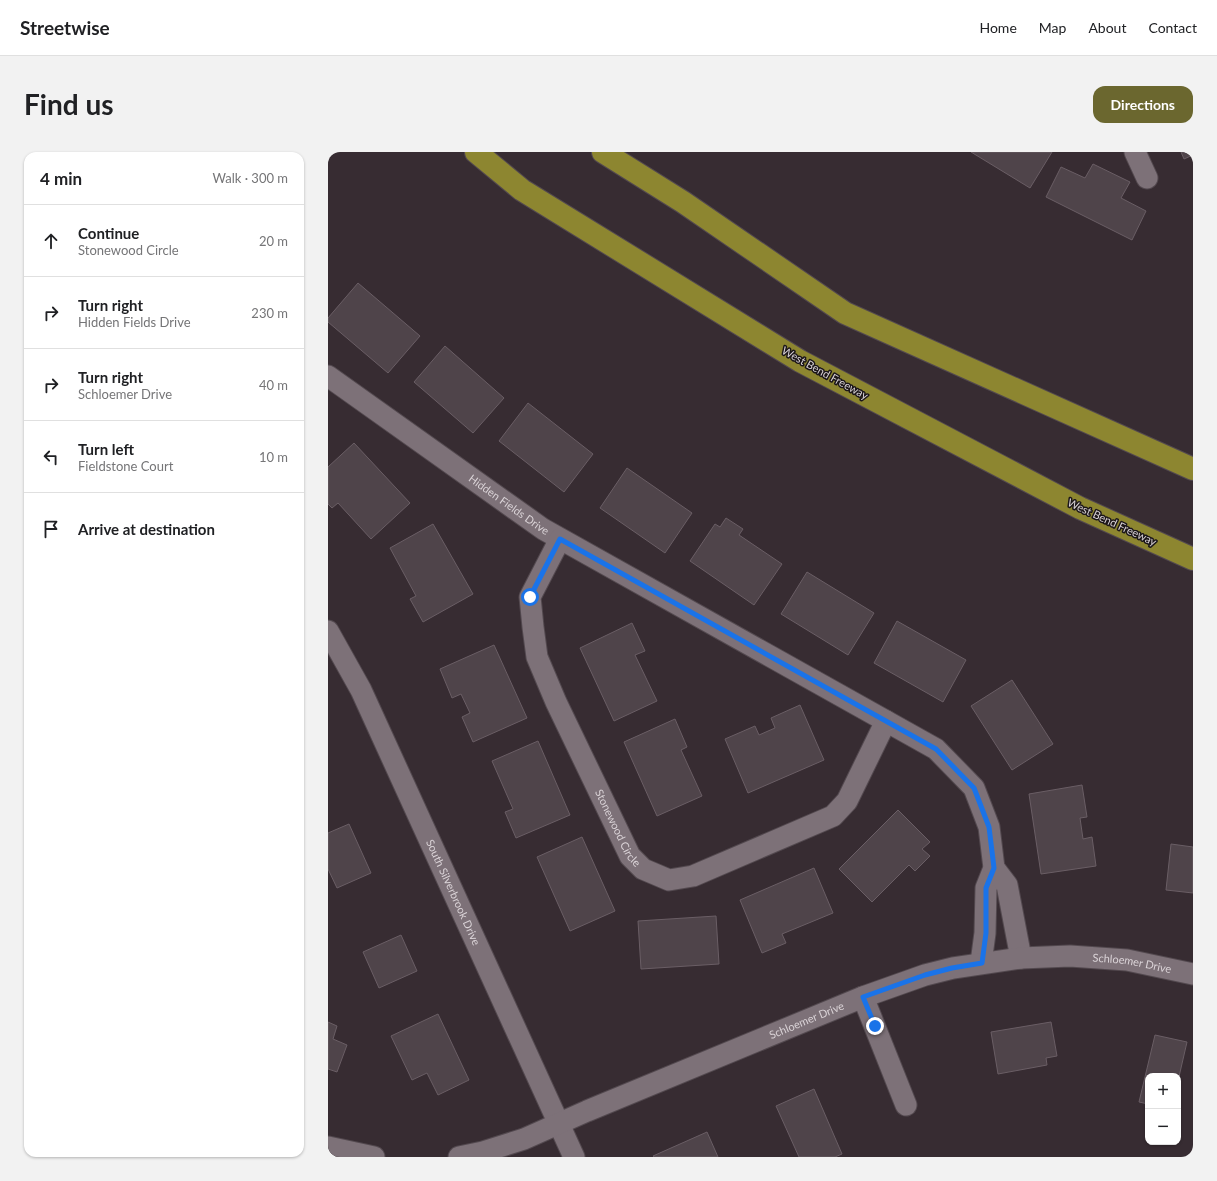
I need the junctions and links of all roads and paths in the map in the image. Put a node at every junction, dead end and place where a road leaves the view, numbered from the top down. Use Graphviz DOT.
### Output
graph roads {
  1 [pos="469,152"];
  2 [pos="476,152"];
  3 [pos="603,152"];
  4 [pos="626,152"];
  5 [pos="1135,152"];
  6 [pos="1147,178"];
  7 [pos="522,190"];
  8 [pos="683,202"];
  9 [pos="328,376"];
  10 [pos="1193,469"];
  11 [pos="560,539"];
  12 [pos="1193,559"];
  13 [pos="328,630"];
  14 [pos="886,721"];
  15 [pos="994,868"];
  16 [pos="1021,958"];
  17 [pos="982,963"];
  18 [pos="1193,974"];
  19 [pos="863,997"];
  20 [pos="906,1105"];
  21 [pos="559,1123"];
  22 [pos="328,1147"];
  23 [pos="374,1157"];
  24 [pos="459,1157"];
  25 [pos="574,1157"];
  1 -- 7 [label="highway"];
  2 -- 7 [label="highway, West Bend Freeway"];
  3 -- 8 [label="highway"];
  4 -- 8 [label="highway"];
  5 -- 6 [label="street"];
  7 -- 12 [label="highway, West Bend Freeway"];
  8 -- 10 [label="highway"];
  9 -- 11 [label="street, Hidden Fields Drive"];
  11 -- 14 [label="street, Hidden Fields Drive"];
  11 -- 14 [label="street, Stonewood Circle"];
  13 -- 21 [label="street, South Silverbrook Drive"];
  14 -- 15 [label="street, Hidden Fields Drive"];
  15 -- 16 [label="street, Hidden Fields Drive"];
  15 -- 17 [label="street, Hidden Fields Drive"];
  16 -- 17 [label="street, Schloemer Drive"];
  16 -- 18 [label="street, Schloemer Drive"];
  17 -- 19 [label="street, Schloemer Drive"];
  19 -- 20 [label="street"];
  19 -- 21 [label="street, Schloemer Drive"];
  21 -- 24 [label="street, Schloemer Drive"];
  21 -- 25 [label="street, South Silverbrook Drive"];
  22 -- 23 [label="street"];
}
